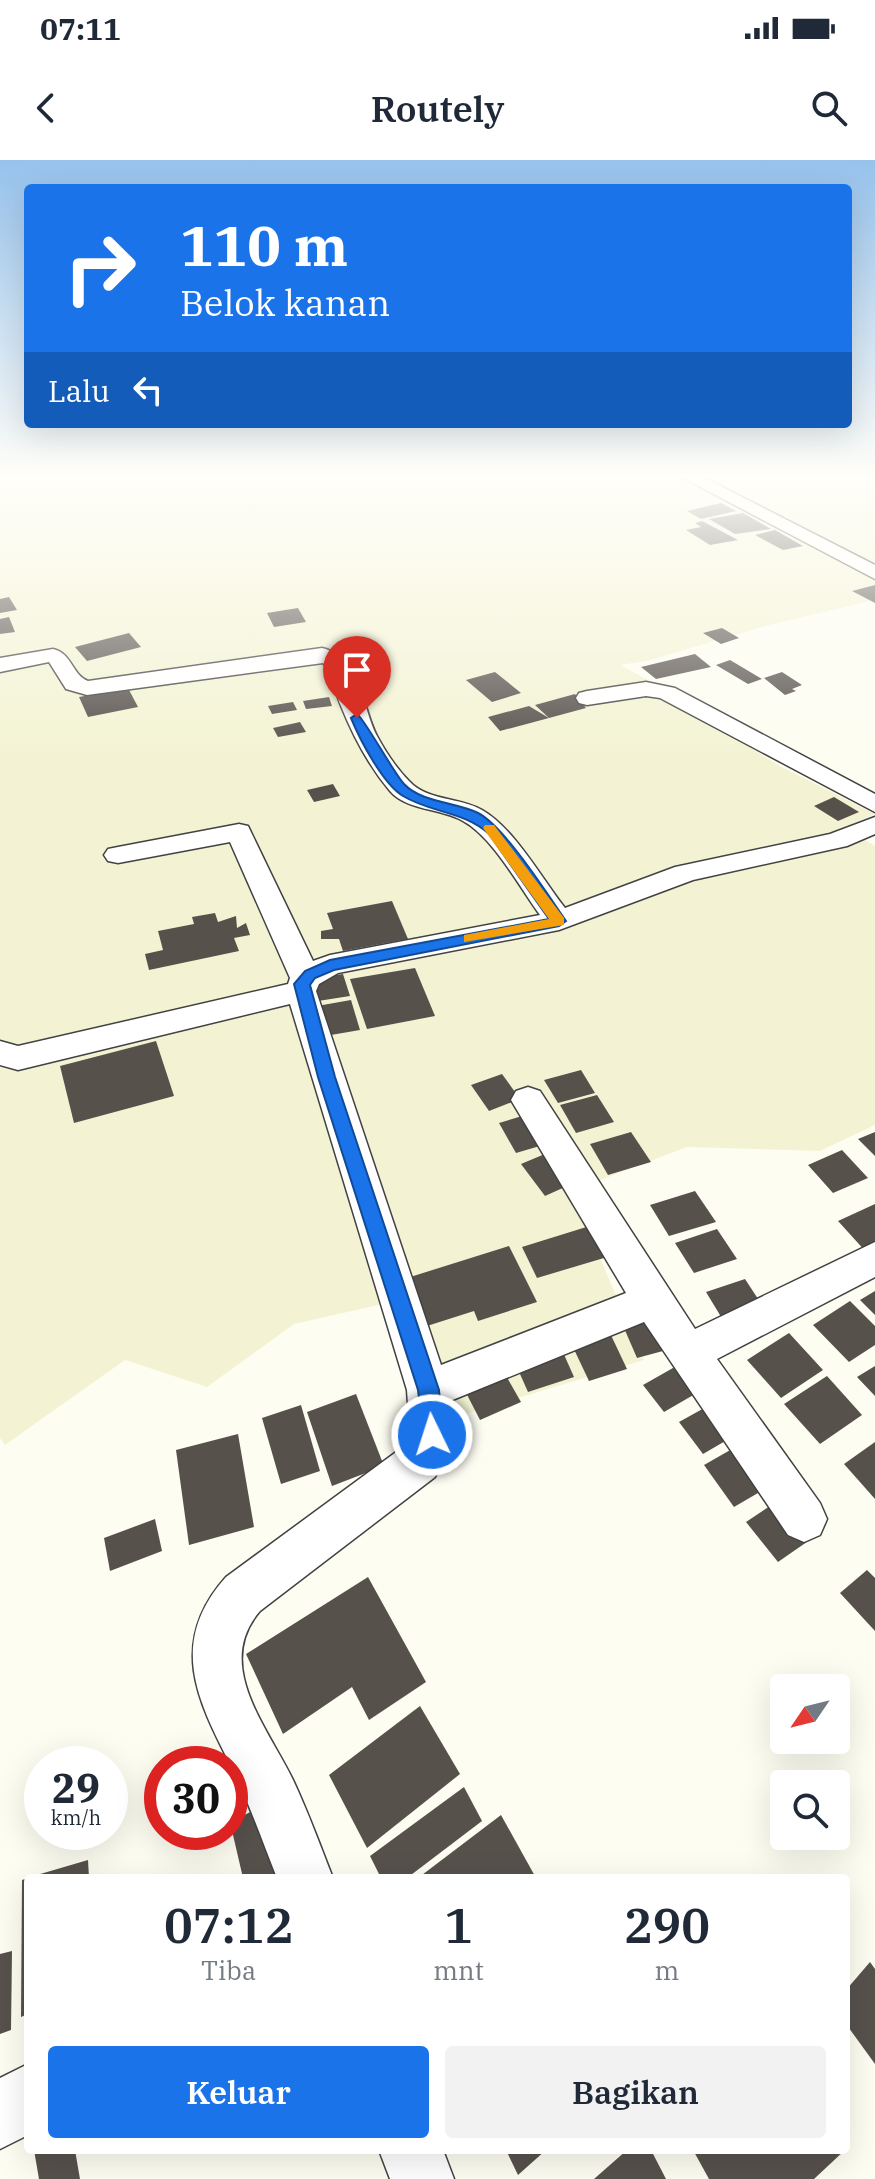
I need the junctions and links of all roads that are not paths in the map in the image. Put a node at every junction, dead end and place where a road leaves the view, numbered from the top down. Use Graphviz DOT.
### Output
graph roads {
  1 [pos="0,665"];
  2 [pos="587,698"];
  3 [pos="875,804"];
  4 [pos="875,825"];
  5 [pos="118,855"];
  6 [pos="559,921"];
  7 [pos="303,985"];
  8 [pos="0,1053"];
  9 [pos="528,1100"];
  10 [pos="875,1258"];
  11 [pos="652,1301"];
  12 [pos="688,1353"];
  13 [pos="428,1390"];
  14 [pos="804,1519"];
  15 [pos="303,1874"];
  16 [pos="24,2098"];
  17 [pos="0,2118"];
  18 [pos="413,2154"];
  19 [pos="422,2179"];
  1 -- 6 [label="street"];
  2 -- 3 [label="street"];
  4 -- 6 [label="street"];
  5 -- 7 [label="street"];
  6 -- 7 [label="street"];
  7 -- 8 [label="street"];
  7 -- 13 [label="street"];
  9 -- 11 [label="street"];
  10 -- 12 [label="street"];
  11 -- 12 [label="street"];
  11 -- 13 [label="street"];
  12 -- 14 [label="street"];
  13 -- 15 [label="street"];
  16 -- 17 [label="street"];
  18 -- 19 [label="street"];
}
